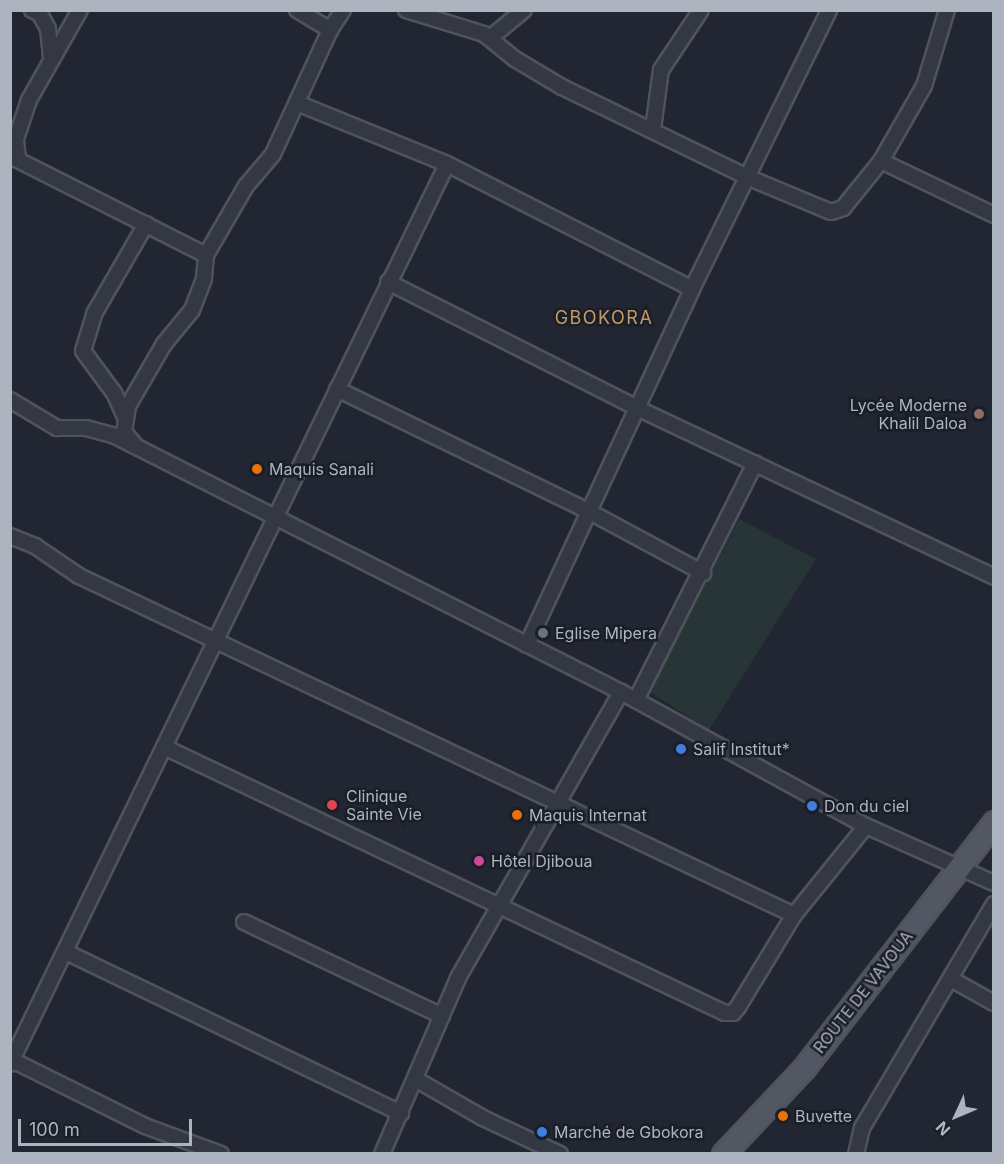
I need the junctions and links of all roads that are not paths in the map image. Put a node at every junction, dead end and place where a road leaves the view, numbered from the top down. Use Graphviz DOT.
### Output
graph roads {
  1 [pos="32,10"];
  2 [pos="80,10"];
  3 [pos="297,10"];
  4 [pos="343,10"];
  5 [pos="406,10"];
  6 [pos="525,10"];
  7 [pos="701,10"];
  8 [pos="829,10"];
  9 [pos="947,10"];
  10 [pos="330,30"];
  11 [pos="490,39"];
  12 [pos="51,58"];
  13 [pos="297,103"];
  14 [pos="653,129"];
  15 [pos="14,157"];
  16 [pos="880,162"];
  17 [pos="447,164"];
  18 [pos="747,177"];
  19 [pos="993,214"];
  20 [pos="146,224"];
  21 [pos="206,255"];
  22 [pos="388,282"];
  23 [pos="692,289"];
  24 [pos="337,389"];
  25 [pos="10,400"];
  26 [pos="639,409"];
  27 [pos="124,416"];
  28 [pos="140,449"];
  29 [pos="755,463"];
  30 [pos="588,511"];
  31 [pos="275,519"];
  32 [pos="10,536"];
  33 [pos="703,573"];
  34 [pos="993,577"];
  35 [pos="216,639"];
  36 [pos="527,645"];
  37 [pos="621,692"];
  38 [pos="636,700"];
  39 [pos="164,747"];
  40 [pos="558,802"];
  41 [pos="993,822"];
  42 [pos="866,826"];
  43 [pos="958,869"];
  44 [pos="993,883"];
  45 [pos="498,904"];
  46 [pos="993,904"];
  47 [pos="794,915"];
  48 [pos="244,922"];
  49 [pos="66,952"];
  50 [pos="951,979"];
  51 [pos="993,1003"];
  52 [pos="442,1016"];
  53 [pos="11,1062"];
  54 [pos="417,1080"];
  55 [pos="401,1113"];
  56 [pos="221,1154"];
  57 [pos="382,1154"];
  58 [pos="560,1154"];
  59 [pos="723,1154"];
  60 [pos="856,1154"];
  1 -- 12 [label="street"];
  2 -- 12 [label="street"];
  3 -- 10 [label="street"];
  4 -- 10 [label="street"];
  5 -- 11 [label="street"];
  6 -- 11 [label="street"];
  7 -- 14 [label="street"];
  8 -- 18 [label="street"];
  9 -- 16 [label="street"];
  10 -- 13 [label="street"];
  11 -- 14 [label="street"];
  12 -- 15 [label="street"];
  13 -- 17 [label="street"];
  13 -- 21 [label="street"];
  14 -- 18 [label="street"];
  15 -- 20 [label="street"];
  16 -- 18 [label="street"];
  16 -- 19 [label="street"];
  17 -- 22 [label="street"];
  17 -- 23 [label="street"];
  18 -- 23 [label="street"];
  20 -- 21 [label="street"];
  20 -- 27 [label="street"];
  21 -- 27 [label="street"];
  22 -- 24 [label="street"];
  22 -- 26 [label="street"];
  23 -- 26 [label="street"];
  24 -- 30 [label="street"];
  24 -- 31 [label="street"];
  25 -- 28 [label="street"];
  26 -- 29 [label="street"];
  26 -- 30 [label="street"];
  27 -- 28 [label="street"];
  28 -- 31 [label="street"];
  29 -- 33 [label="street"];
  29 -- 34 [label="street"];
  30 -- 33 [label="street"];
  30 -- 36 [label="street"];
  31 -- 35 [label="street"];
  31 -- 36 [label="street"];
  32 -- 35 [label="street"];
  33 -- 38 [label="street"];
  35 -- 39 [label="street"];
  35 -- 40 [label="street"];
  36 -- 37 [label="street"];
  37 -- 38 [label="street"];
  37 -- 40 [label="street"];
  38 -- 42 [label="street"];
  39 -- 45 [label="street"];
  39 -- 49 [label="street"];
  40 -- 45 [label="street"];
  40 -- 47 [label="street"];
  41 -- 43 [label="main road, ROUTE DE VAVOUA"];
  42 -- 43 [label="street"];
  42 -- 47 [label="street"];
  43 -- 44 [label="street"];
  43 -- 59 [label="main road, ROUTE DE VAVOUA"];
  45 -- 47 [label="street"];
  45 -- 52 [label="street"];
  46 -- 50 [label="street"];
  48 -- 52 [label="street"];
  49 -- 53 [label="street"];
  49 -- 55 [label="street"];
  50 -- 51 [label="street"];
  50 -- 60 [label="street"];
  52 -- 54 [label="street"];
  53 -- 56 [label="street"];
  54 -- 55 [label="street"];
  54 -- 58 [label="street"];
  55 -- 57 [label="street"];
}
